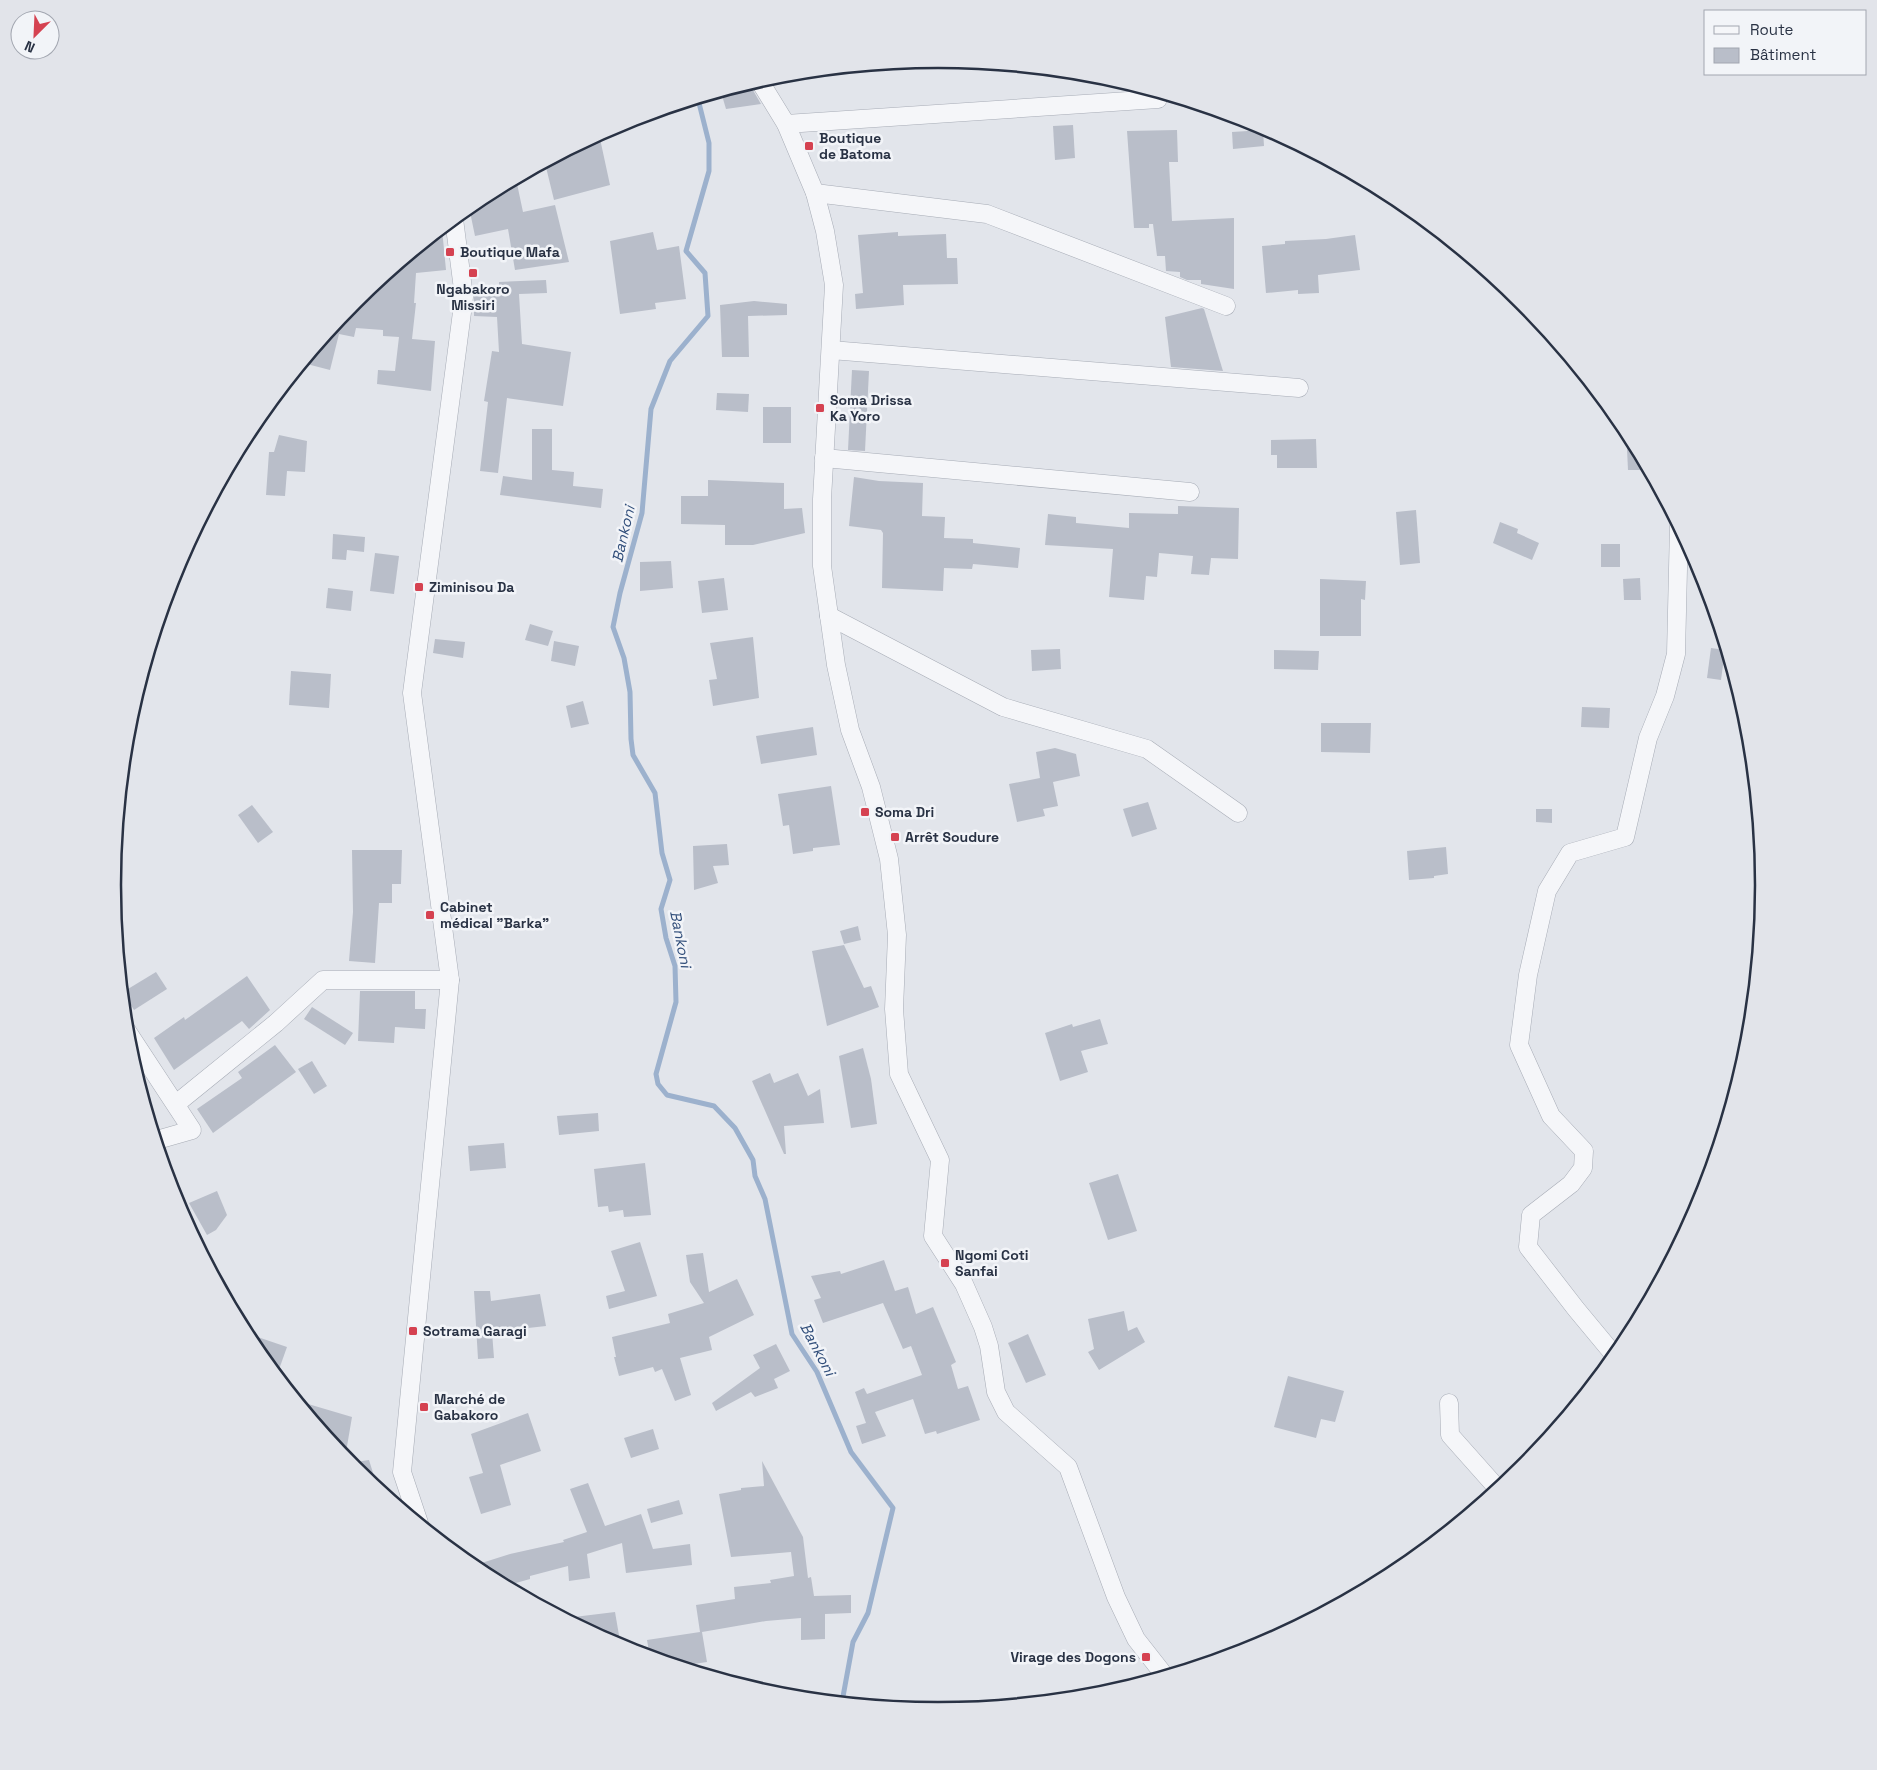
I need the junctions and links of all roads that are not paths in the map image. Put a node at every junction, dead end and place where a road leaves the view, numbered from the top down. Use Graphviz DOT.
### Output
graph roads {
  1 [pos="763,87"];
  2 [pos="1158,100"];
  3 [pos="786,124"];
  4 [pos="815,193"];
  5 [pos="455,226"];
  6 [pos="1226,306"];
  7 [pos="831,350"];
  8 [pos="1299,388"];
  9 [pos="824,458"];
  10 [pos="1190,492"];
  11 [pos="1679,538"];
  12 [pos="829,616"];
  13 [pos="1238,813"];
  14 [pos="450,980"];
  15 [pos="138,1047"];
  16 [pos="176,1104"];
  17 [pos="161,1139"];
  18 [pos="1610,1350"];
  19 [pos="1449,1403"];
  20 [pos="1494,1485"];
  21 [pos="416,1514"];
  22 [pos="1161,1672"];
  1 -- 3 [label="street"];
  2 -- 3 [label="street"];
  3 -- 4 [label="street"];
  4 -- 6 [label="street"];
  4 -- 7 [label="street"];
  5 -- 14 [label="street"];
  7 -- 8 [label="street"];
  7 -- 9 [label="street"];
  9 -- 10 [label="street"];
  9 -- 12 [label="street"];
  11 -- 18 [label="street"];
  12 -- 13 [label="street"];
  12 -- 22 [label="street"];
  14 -- 16 [label="street"];
  14 -- 21 [label="street"];
  15 -- 16 [label="street"];
  16 -- 17 [label="street"];
  19 -- 20 [label="street"];
}
